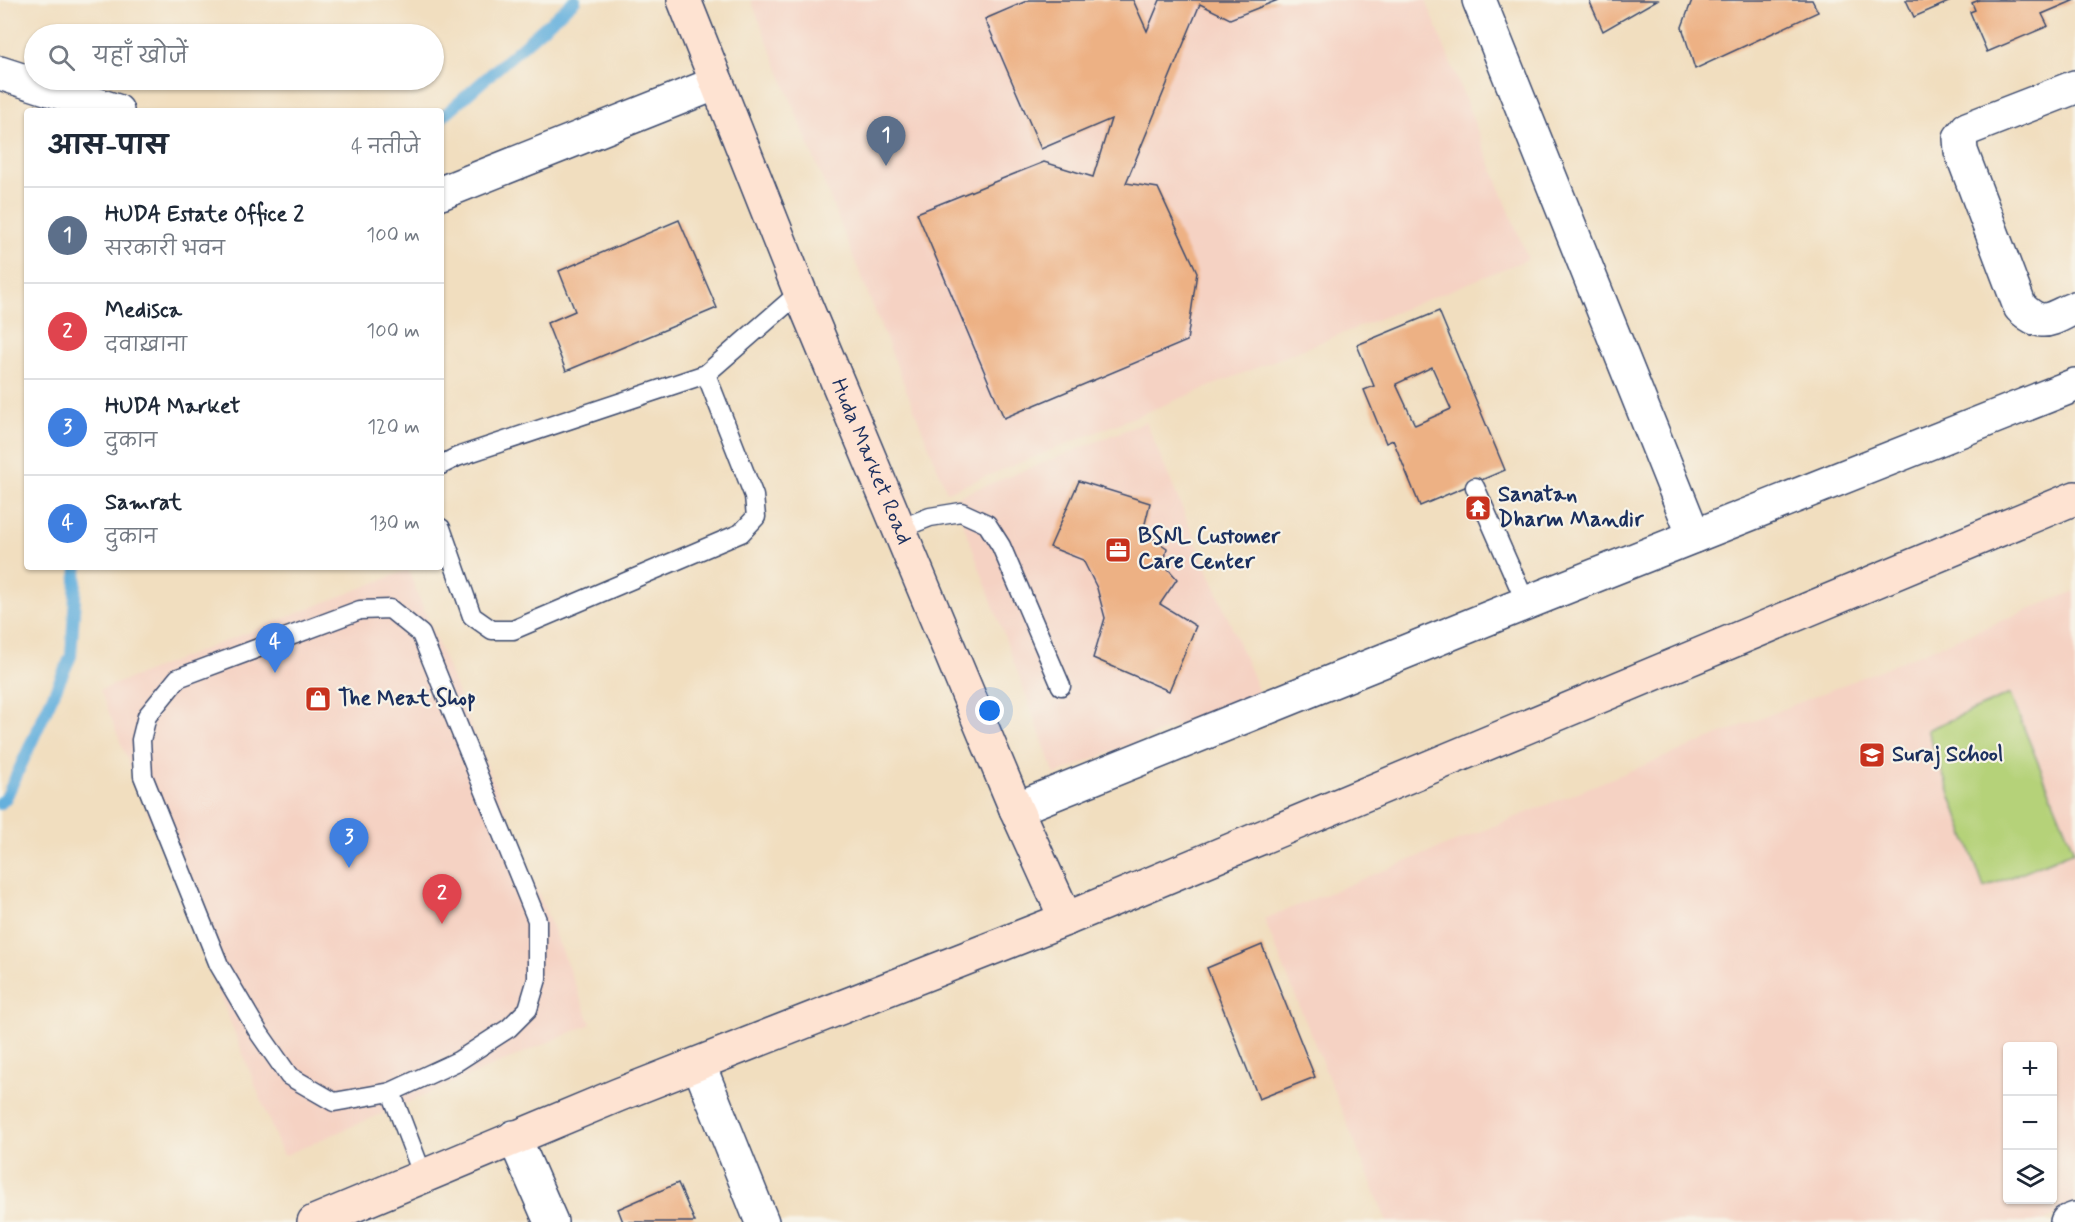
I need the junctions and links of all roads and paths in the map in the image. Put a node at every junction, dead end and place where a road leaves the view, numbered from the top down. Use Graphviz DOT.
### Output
graph roads {
  1 [pos="684,0"];
  2 [pos="1479,0"];
  3 [pos="0,73"];
  4 [pos="24,81"];
  5 [pos="717,83"];
  6 [pos="2075,87"];
  7 [pos="52,90"];
  8 [pos="108,108"];
  9 [pos="444,192"];
  10 [pos="800,291"];
  11 [pos="2075,308"];
  12 [pos="706,374"];
  13 [pos="2075,385"];
  14 [pos="444,464"];
  15 [pos="1475,487"];
  16 [pos="2075,498"];
  17 [pos="899,528"];
  18 [pos="444,536"];
  19 [pos="1694,536"];
  20 [pos="1526,603"];
  21 [pos="1061,686"];
  22 [pos="1017,809"];
  23 [pos="1066,919"];
  24 [pos="699,1065"];
  25 [pos="391,1092"];
  26 [pos="514,1137"];
  27 [pos="423,1176"];
  28 [pos="2075,1219"];
  29 [pos="314,1222"];
  30 [pos="551,1222"];
  31 [pos="762,1222"];
  32 [pos="2067,1222"];
  1 -- 5 [label="street, Huda Market Road"];
  2 -- 19 [label="street"];
  3 -- 4 [label="street"];
  5 -- 9 [label="street"];
  5 -- 10 [label="street, Huda Market Road"];
  6 -- 11 [label="street"];
  7 -- 8 [label="street"];
  10 -- 12 [label="lane"];
  10 -- 17 [label="street, Huda Market Road"];
  12 -- 14 [label="lane"];
  12 -- 18 [label="lane"];
  13 -- 19 [label="street"];
  15 -- 20 [label="lane"];
  16 -- 23 [label="street"];
  17 -- 21 [label="lane"];
  17 -- 22 [label="street, Huda Market Road"];
  19 -- 20 [label="street"];
  20 -- 22 [label="street"];
  22 -- 23 [label="street, Huda Market Road"];
  23 -- 24 [label="street"];
  24 -- 26 [label="street"];
  24 -- 31 [label="street"];
  25 -- 25 [label="lane"];
  25 -- 27 [label="lane"];
  26 -- 27 [label="street"];
  26 -- 30 [label="street"];
  27 -- 29 [label="street"];
  28 -- 32 [label="street"];
}
